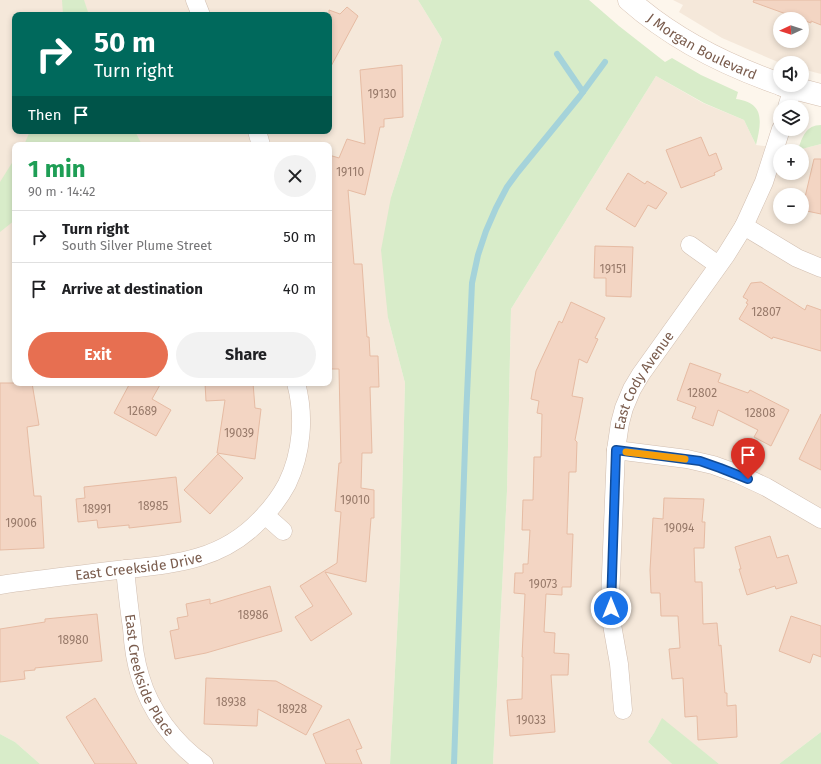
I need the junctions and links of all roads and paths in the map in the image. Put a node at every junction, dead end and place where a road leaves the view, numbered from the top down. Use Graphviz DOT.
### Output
graph roads {
  1 [pos="195,0"];
  2 [pos="629,0"];
  3 [pos="200,12"];
  4 [pos="773,85"];
  5 [pos="794,92"];
  6 [pos="821,95"];
  7 [pos="779,136"];
  8 [pos="744,226"];
  9 [pos="690,246"];
  10 [pos="718,265"];
  11 [pos="821,268"];
  12 [pos="297,386"];
  13 [pos="616,450"];
  14 [pos="265,515"];
  15 [pos="821,519"];
  16 [pos="283,531"];
  17 [pos="125,570"];
  18 [pos="0,586"];
  19 [pos="623,710"];
  20 [pos="204,764"];
  1 -- 3 [label="street"];
  2 -- 4 [label="street, J Morgan Boulevard"];
  5 -- 6 [label="street, J Morgan Boulevard"];
  7 -- 8 [label="street, East Cody Avenue"];
  8 -- 10 [label="street, East Cody Avenue"];
  8 -- 11 [label="street"];
  9 -- 10 [label="street"];
  10 -- 13 [label="street, East Cody Avenue"];
  12 -- 14 [label="street, East Creekside Drive"];
  13 -- 15 [label="street"];
  13 -- 19 [label="street, East Cody Avenue"];
  14 -- 16 [label="street"];
  14 -- 17 [label="street, East Creekside Drive"];
  17 -- 18 [label="street, East Creekside Drive"];
  17 -- 20 [label="street, East Creekside Place"];
}
